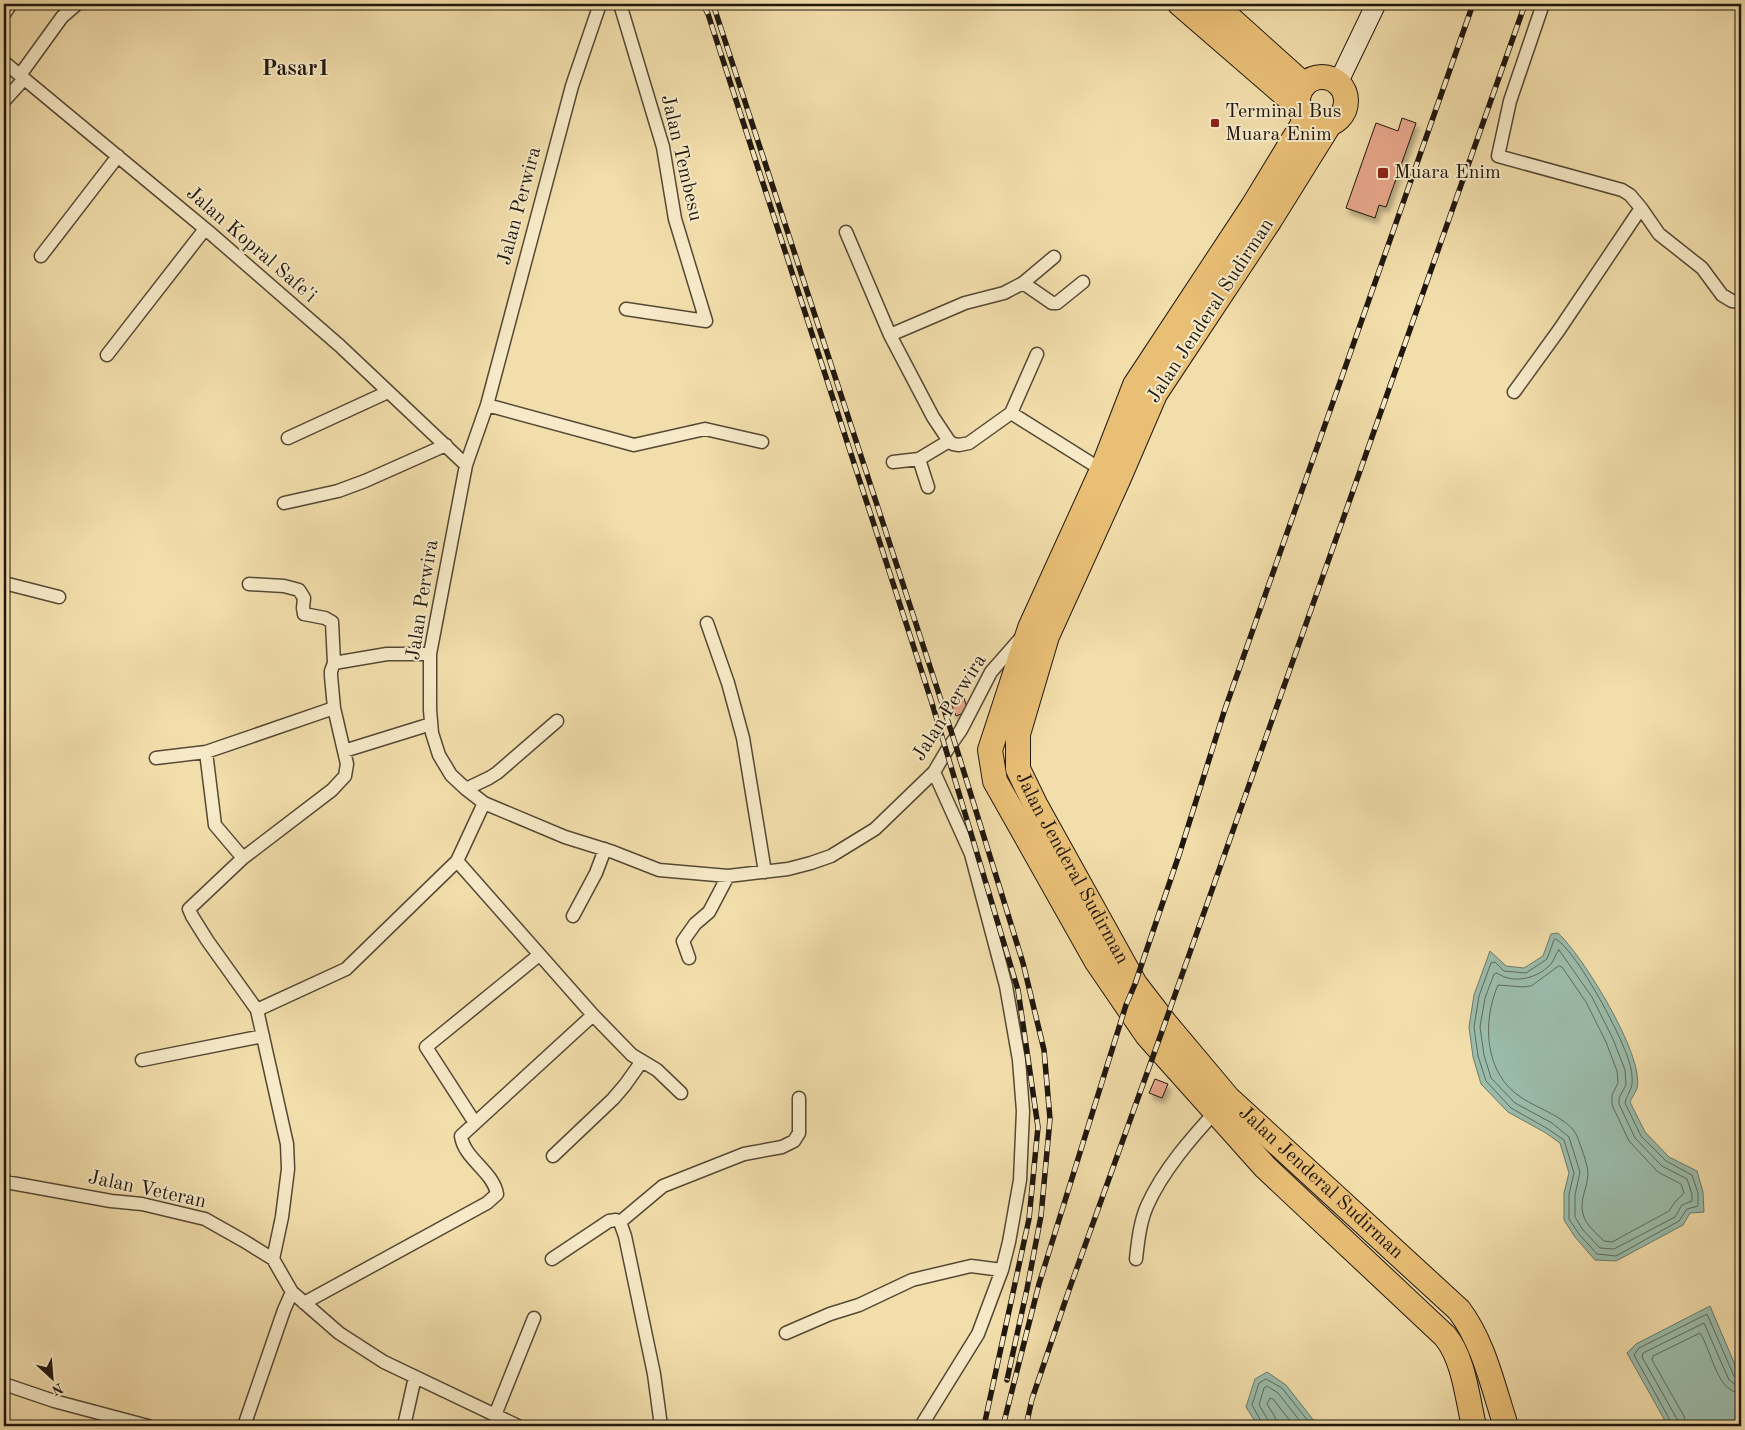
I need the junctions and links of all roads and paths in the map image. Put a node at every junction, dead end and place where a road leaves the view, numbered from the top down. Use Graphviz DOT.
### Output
graph roads {
  1 [pos="11,4"];
  2 [pos="77,4"];
  3 [pos="600,4"];
  4 [pos="620,4"];
  5 [pos="1180,4"];
  6 [pos="1214,4"];
  7 [pos="1376,4"];
  8 [pos="1543,4"];
  9 [pos="4,14"];
  10 [pos="4,62"];
  11 [pos="22,77"];
  12 [pos="1338,83"];
  13 [pos="4,101"];
  14 [pos="1302,103"];
  15 [pos="1332,122"];
  16 [pos="118,156"];
  17 [pos="1641,208"];
  18 [pos="205,229"];
  19 [pos="846,232"];
  20 [pos="41,256"];
  21 [pos="1054,257"];
  22 [pos="1024,282"];
  23 [pos="1083,282"];
  24 [pos="1741,302"];
  25 [pos="626,309"];
  26 [pos="890,335"];
  27 [pos="1037,354"];
  28 [pos="108,355"];
  29 [pos="388,392"];
  30 [pos="1514,392"];
  31 [pos="487,405"];
  32 [pos="1011,413"];
  33 [pos="288,438"];
  34 [pos="949,441"];
  35 [pos="762,442"];
  36 [pos="446,445"];
  37 [pos="919,459"];
  38 [pos="893,462"];
  39 [pos="466,464"];
  40 [pos="1102,470"];
  41 [pos="928,487"];
  42 [pos="284,503"];
  43 [pos="4,583"];
  44 [pos="250,584"];
  45 [pos="59,597"];
  46 [pos="708,623"];
  47 [pos="1038,632"];
  48 [pos="430,654"];
  49 [pos="334,663"];
  50 [pos="334,708"];
  51 [pos="556,721"];
  52 [pos="431,724"];
  53 [pos="206,752"];
  54 [pos="344,752"];
  55 [pos="156,758"];
  56 [pos="934,772"];
  57 [pos="466,790"];
  58 [pos="484,803"];
  59 [pos="605,849"];
  60 [pos="244,858"];
  61 [pos="458,861"];
  62 [pos="765,872"];
  63 [pos="728,876"];
  64 [pos="573,916"];
  65 [pos="539,955"];
  66 [pos="689,958"];
  67 [pos="257,1010"];
  68 [pos="593,1015"];
  69 [pos="263,1036"];
  70 [pos="142,1060"];
  71 [pos="642,1061"];
  72 [pos="681,1093"];
  73 [pos="799,1098"];
  74 [pos="1222,1105"];
  75 [pos="475,1123"];
  76 [pos="553,1156"];
  77 [pos="5,1182"];
  78 [pos="620,1222"];
  79 [pos="273,1259"];
  80 [pos="1136,1259"];
  81 [pos="552,1260"];
  82 [pos="1002,1270"];
  83 [pos="292,1292"];
  84 [pos="304,1303"];
  85 [pos="534,1318"];
  86 [pos="786,1333"];
  87 [pos="415,1377"];
  88 [pos="4,1384"];
  89 [pos="496,1415"];
  90 [pos="148,1426"];
  91 [pos="244,1426"];
  92 [pos="404,1426"];
  93 [pos="518,1426"];
  94 [pos="661,1426"];
  95 [pos="921,1426"];
  96 [pos="1474,1426"];
  97 [pos="1506,1426"];
  1 -- 9 [label="street"];
  2 -- 11 [label="street"];
  3 -- 31 [label="street, Jalan Perwira"];
  4 -- 25 [label="street, Jalan Tembesu"];
  5 -- 14 [label="highway"];
  6 -- 14 [label="highway"];
  7 -- 12 [label="main road"];
  8 -- 17 [label="street"];
  10 -- 11 [label="street, Jalan Kopral Safe'i"];
  11 -- 13 [label="street"];
  11 -- 16 [label="street, Jalan Kopral Safe'i"];
  12 -- 14 [label="highway"];
  12 -- 15 [label="highway"];
  14 -- 15 [label="highway"];
  14 -- 40 [label="highway, Jalan Jenderal Sudirman"];
  15 -- 47 [label="highway, Jalan Jenderal Sudirman"];
  16 -- 18 [label="street, Jalan Kopral Safe'i"];
  16 -- 20 [label="street"];
  17 -- 24 [label="street"];
  17 -- 30 [label="street"];
  18 -- 28 [label="street"];
  18 -- 29 [label="street, Jalan Kopral Safe'i"];
  19 -- 26 [label="street"];
  21 -- 22 [label="street"];
  22 -- 23 [label="street"];
  22 -- 26 [label="street"];
  26 -- 34 [label="street"];
  27 -- 32 [label="street"];
  29 -- 33 [label="street"];
  29 -- 36 [label="street, Jalan Kopral Safe'i"];
  31 -- 35 [label="street"];
  31 -- 39 [label="street, Jalan Perwira"];
  32 -- 34 [label="street"];
  32 -- 40 [label="street"];
  34 -- 37 [label="street"];
  36 -- 39 [label="street, Jalan Kopral Safe'i"];
  36 -- 42 [label="street"];
  37 -- 38 [label="street"];
  37 -- 41 [label="street"];
  39 -- 48 [label="street, Jalan Perwira"];
  40 -- 47 [label="highway, Jalan Jenderal Sudirman"];
  43 -- 45 [label="street"];
  44 -- 49 [label="street"];
  46 -- 62 [label="street"];
  47 -- 56 [label="street, Jalan Perwira"];
  47 -- 74 [label="highway, Jalan Jenderal Sudirman"];
  48 -- 49 [label="street"];
  48 -- 52 [label="street, Jalan Perwira"];
  49 -- 50 [label="street"];
  50 -- 53 [label="street"];
  50 -- 54 [label="street"];
  51 -- 57 [label="street"];
  52 -- 54 [label="street"];
  52 -- 57 [label="street, Jalan Perwira"];
  53 -- 55 [label="street"];
  53 -- 60 [label="street"];
  54 -- 60 [label="street"];
  56 -- 62 [label="street, Jalan Perwira"];
  56 -- 82 [label="street"];
  57 -- 58 [label="street, Jalan Perwira"];
  58 -- 59 [label="street, Jalan Perwira"];
  58 -- 61 [label="street"];
  59 -- 63 [label="street, Jalan Perwira"];
  59 -- 64 [label="street"];
  60 -- 67 [label="street"];
  61 -- 65 [label="street"];
  61 -- 67 [label="street"];
  62 -- 63 [label="street, Jalan Perwira"];
  63 -- 66 [label="street"];
  65 -- 68 [label="street"];
  65 -- 75 [label="street"];
  67 -- 69 [label="street"];
  68 -- 71 [label="street"];
  68 -- 75 [label="street"];
  69 -- 70 [label="street"];
  69 -- 79 [label="street"];
  71 -- 72 [label="street"];
  71 -- 76 [label="street"];
  73 -- 78 [label="street"];
  74 -- 80 [label="street"];
  74 -- 96 [label="highway, Jalan Jenderal Sudirman"];
  74 -- 97 [label="highway, Jalan Jenderal Sudirman"];
  75 -- 84 [label="street"];
  77 -- 79 [label="street, Jalan Veteran"];
  78 -- 81 [label="street"];
  78 -- 94 [label="street"];
  79 -- 83 [label="street, Jalan Veteran"];
  82 -- 86 [label="street"];
  82 -- 95 [label="street"];
  83 -- 84 [label="street, Jalan Veteran"];
  83 -- 91 [label="street"];
  84 -- 87 [label="street, Jalan Veteran"];
  85 -- 89 [label="street"];
  87 -- 89 [label="street, Jalan Veteran"];
  87 -- 92 [label="street"];
  88 -- 90 [label="street"];
  89 -- 93 [label="street, Jalan Veteran"];
}
